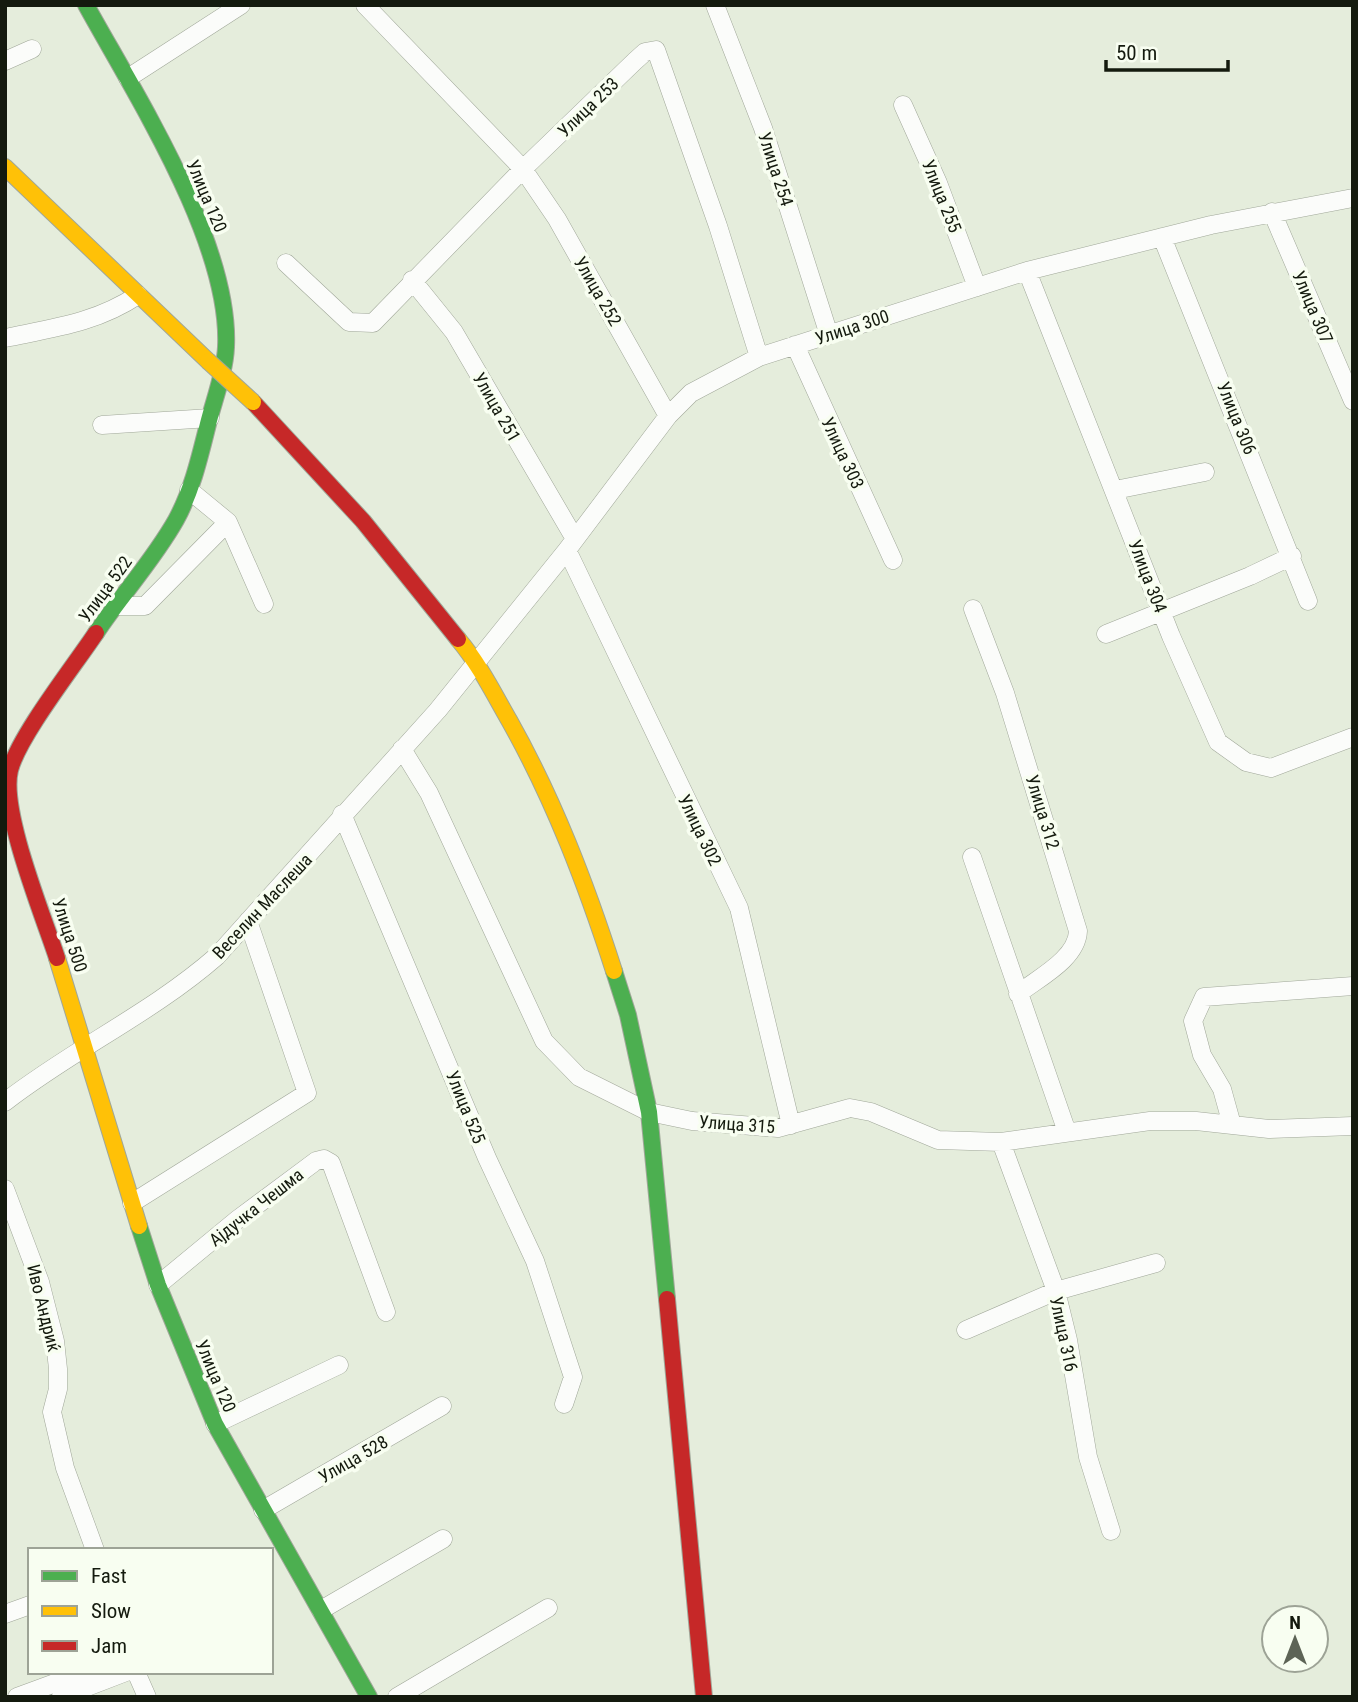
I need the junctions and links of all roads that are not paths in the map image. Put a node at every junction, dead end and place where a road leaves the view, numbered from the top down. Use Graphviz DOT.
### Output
graph roads {
  1 [pos="86,5"];
  2 [pos="241,5"];
  3 [pos="365,5"];
  4 [pos="715,5"];
  5 [pos="32,49"];
  6 [pos="5,61"];
  7 [pos="128,78"];
  8 [pos="904,105"];
  9 [pos="5,167"];
  10 [pos="523,169"];
  11 [pos="1353,198"];
  12 [pos="1272,212"];
  13 [pos="1162,237"];
  14 [pos="286,262"];
  15 [pos="1027,271"];
  16 [pos="412,281"];
  17 [pos="977,287"];
  18 [pos="138,295"];
  19 [pos="828,335"];
  20 [pos="5,338"];
  21 [pos="795,345"];
  22 [pos="759,357"];
  23 [pos="1353,401"];
  24 [pos="668,416"];
  25 [pos="209,418"];
  26 [pos="102,425"];
  27 [pos="1205,472"];
  28 [pos="189,490"];
  29 [pos="1115,490"];
  30 [pos="228,522"];
  31 [pos="571,544"];
  32 [pos="1292,556"];
  33 [pos="893,560"];
  34 [pos="1308,601"];
  35 [pos="264,604"];
  36 [pos="114,606"];
  37 [pos="973,609"];
  38 [pos="1161,610"];
  39 [pos="1106,634"];
  40 [pos="477,662"];
  41 [pos="1353,737"];
  42 [pos="402,749"];
  43 [pos="342,814"];
  44 [pos="11,838"];
  45 [pos="972,857"];
  46 [pos="248,920"];
  47 [pos="1353,986"];
  48 [pos="1018,994"];
  49 [pos="84,1045"];
  50 [pos="5,1102"];
  51 [pos="649,1112"];
  52 [pos="791,1125"];
  53 [pos="1233,1125"];
  54 [pos="1353,1126"];
  55 [pos="1067,1132"];
  56 [pos="1001,1142"];
  57 [pos="5,1189"];
  58 [pos="132,1203"];
  59 [pos="1156,1264"];
  60 [pos="158,1286"];
  61 [pos="1056,1291"];
  62 [pos="386,1312"];
  63 [pos="966,1330"];
  64 [pos="339,1365"];
  65 [pos="564,1404"];
  66 [pos="442,1406"];
  67 [pos="215,1424"];
  68 [pos="263,1510"];
  69 [pos="1111,1531"];
  70 [pos="443,1539"];
  71 [pos="94,1548"];
  72 [pos="28,1606"];
  73 [pos="548,1608"];
  74 [pos="321,1610"];
  75 [pos="5,1614"];
  76 [pos="80,1674"];
  77 [pos="121,1674"];
  78 [pos="137,1674"];
  79 [pos="17,1697"];
  80 [pos="61,1697"];
  81 [pos="147,1697"];
  82 [pos="369,1697"];
  83 [pos="397,1697"];
  84 [pos="704,1697"];
  1 -- 7 [label="street, Улица 120"];
  2 -- 7 [label="street"];
  3 -- 10 [label="street, Улица 252"];
  4 -- 19 [label="street, Улица 254"];
  5 -- 6 [label="street"];
  7 -- 25 [label="street, Улица 120"];
  8 -- 17 [label="street, Улица 255"];
  9 -- 18 [label="street"];
  10 -- 16 [label="street"];
  10 -- 22 [label="street, Улица 253"];
  10 -- 24 [label="street, Улица 252"];
  11 -- 12 [label="street, Улица 300"];
  12 -- 13 [label="street, Улица 300"];
  12 -- 23 [label="street, Улица 307"];
  13 -- 15 [label="street, Улица 300"];
  13 -- 32 [label="street, Улица 306"];
  14 -- 16 [label="street"];
  15 -- 17 [label="street, Улица 300"];
  15 -- 29 [label="street, Улица 304"];
  16 -- 31 [label="street, Улица 251"];
  17 -- 19 [label="street, Улица 300"];
  18 -- 20 [label="street"];
  18 -- 40 [label="street, bridge"];
  19 -- 21 [label="street, Улица 300"];
  21 -- 22 [label="street, Улица 300"];
  21 -- 33 [label="street, Улица 303"];
  22 -- 24 [label="street, Улица 300"];
  24 -- 31 [label="street, Улица 300"];
  25 -- 26 [label="street"];
  25 -- 28 [label="street, Улица 522"];
  27 -- 29 [label="street"];
  28 -- 30 [label="street"];
  28 -- 36 [label="street, Улица 522"];
  29 -- 38 [label="street, Улица 304"];
  30 -- 35 [label="street"];
  30 -- 36 [label="street"];
  31 -- 40 [label="street, Улица 300"];
  31 -- 52 [label="street, Улица 302"];
  32 -- 34 [label="street, Улица 306"];
  32 -- 38 [label="street"];
  36 -- 44 [label="street, Улица 522"];
  37 -- 48 [label="street, Улица 312"];
  38 -- 39 [label="street"];
  38 -- 41 [label="street, Улица 304"];
  40 -- 42 [label="street, Веселин Маслеша"];
  40 -- 51 [label="street"];
  42 -- 43 [label="street, Веселин Маслеша"];
  42 -- 51 [label="street, Улица 315"];
  43 -- 46 [label="street, Веселин Маслеша"];
  43 -- 65 [label="street, Улица 525"];
  44 -- 49 [label="street, Улица 500"];
  45 -- 48 [label="street"];
  46 -- 49 [label="street, Веселин Маслеша"];
  46 -- 58 [label="street"];
  47 -- 53 [label="street"];
  48 -- 55 [label="street"];
  49 -- 50 [label="street, Веселин Маслеша"];
  49 -- 58 [label="street, Улица 120"];
  51 -- 52 [label="street, Улица 315"];
  51 -- 84 [label="street"];
  52 -- 56 [label="street, Улица 315"];
  53 -- 54 [label="street, Улица 315"];
  53 -- 55 [label="street, Улица 315"];
  55 -- 56 [label="street, Улица 315"];
  56 -- 61 [label="street, Улица 316"];
  57 -- 71 [label="street, Иво Андриќ"];
  58 -- 60 [label="street, Улица 120"];
  59 -- 61 [label="street"];
  60 -- 62 [label="street, Ајдучка Чешма"];
  60 -- 67 [label="street, Улица 120"];
  61 -- 63 [label="street"];
  61 -- 69 [label="street, Улица 316"];
  64 -- 67 [label="street"];
  66 -- 68 [label="street, Улица 528"];
  67 -- 68 [label="street, Улица 120"];
  68 -- 74 [label="street, Улица 120"];
  70 -- 74 [label="street"];
  72 -- 75 [label="street"];
  73 -- 83 [label="street"];
  74 -- 82 [label="street, Улица 120"];
  76 -- 79 [label="street"];
  77 -- 80 [label="street"];
  78 -- 81 [label="street"];
}
